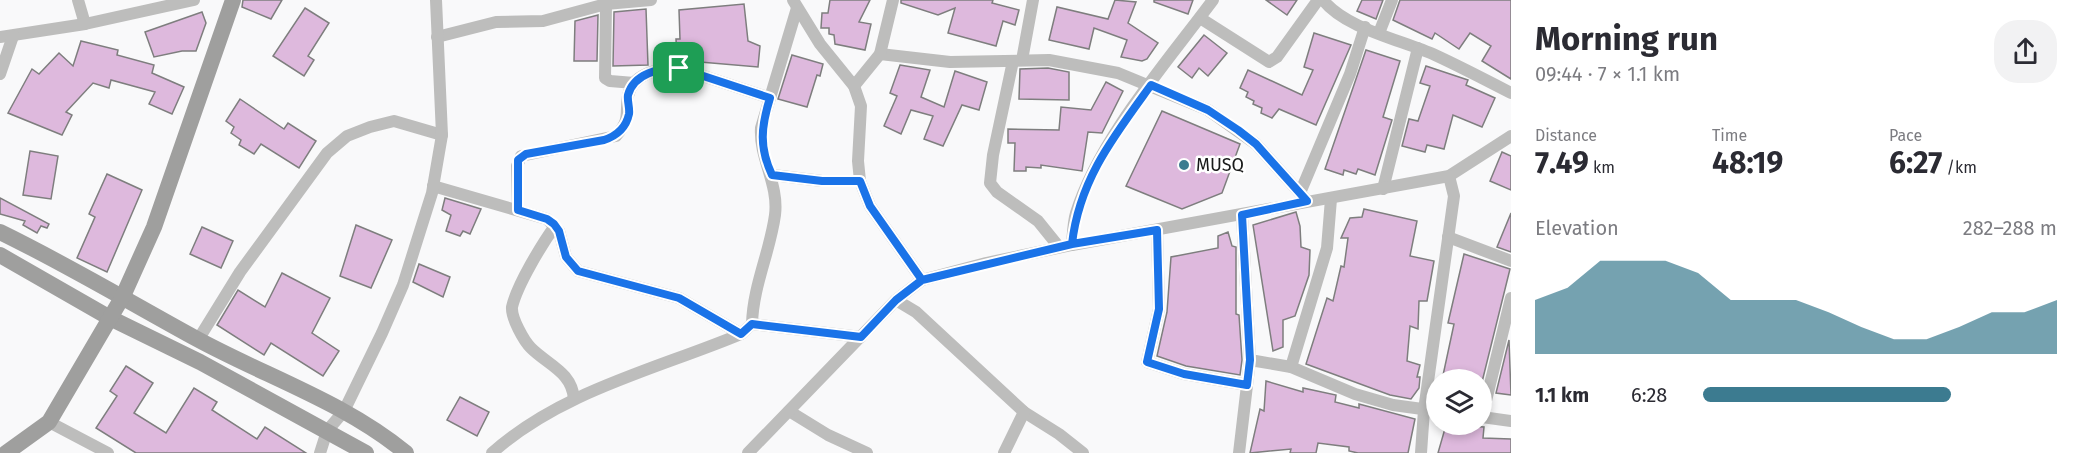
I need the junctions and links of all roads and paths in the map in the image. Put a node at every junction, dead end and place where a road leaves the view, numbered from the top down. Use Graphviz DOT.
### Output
graph roads {
  1 [pos="78,0"];
  2 [pos="233,0"];
  3 [pos="436,0"];
  4 [pos="651,0"];
  5 [pos="893,0"];
  6 [pos="1033,0"];
  7 [pos="1213,0"];
  8 [pos="1318,0"];
  9 [pos="1323,0"];
  10 [pos="1392,0"];
  11 [pos="188,1"];
  12 [pos="606,4"];
  13 [pos="795,4"];
  14 [pos="1200,18"];
  15 [pos="85,24"];
  16 [pos="1365,27"];
  17 [pos="1379,33"];
  18 [pos="13,36"];
  19 [pos="0,37"];
  20 [pos="437,37"];
  21 [pos="1418,48"];
  22 [pos="880,54"];
  23 [pos="1017,61"];
  24 [pos="0,74"];
  25 [pos="634,83"];
  26 [pos="1151,85"];
  27 [pos="854,86"];
  28 [pos="1511,93"];
  29 [pos="770,98"];
  30 [pos="442,135"];
  31 [pos="1511,136"];
  32 [pos="772,175"];
  33 [pos="1449,176"];
  34 [pos="860,181"];
  35 [pos="433,186"];
  36 [pos="1383,189"];
  37 [pos="1303,197"];
  38 [pos="1331,199"];
  39 [pos="518,210"];
  40 [pos="1242,215"];
  41 [pos="555,226"];
  42 [pos="1157,230"];
  43 [pos="0,232"];
  44 [pos="1448,237"];
  45 [pos="1072,244"];
  46 [pos="1059,248"];
  47 [pos="0,255"];
  48 [pos="1511,261"];
  49 [pos="922,280"];
  50 [pos="123,296"];
  51 [pos="1511,298"];
  52 [pos="896,300"];
  53 [pos="110,318"];
  54 [pos="752,324"];
  55 [pos="741,334"];
  56 [pos="861,337"];
  57 [pos="198,340"];
  58 [pos="1250,360"];
  59 [pos="1291,367"];
  60 [pos="1492,376"];
  61 [pos="1247,385"];
  62 [pos="574,399"];
  63 [pos="1424,410"];
  64 [pos="344,411"];
  65 [pos="789,411"];
  66 [pos="1024,412"];
  67 [pos="1492,418"];
  68 [pos="1511,421"];
  69 [pos="49,422"];
  70 [pos="327,431"];
  71 [pos="6,453"];
  72 [pos="108,453"];
  73 [pos="320,453"];
  74 [pos="366,453"];
  75 [pos="406,453"];
  76 [pos="492,453"];
  77 [pos="748,453"];
  78 [pos="867,453"];
  79 [pos="1004,453"];
  80 [pos="1083,453"];
  81 [pos="1239,453"];
  82 [pos="1421,453"];
  1 -- 15 [label="street"];
  2 -- 50 [label="main road"];
  3 -- 20 [label="street"];
  4 -- 12 [label="street"];
  5 -- 22 [label="street"];
  6 -- 23 [label="street"];
  7 -- 14 [label="street"];
  8 -- 14 [label="street"];
  9 -- 16 [label="street"];
  10 -- 17 [label="street"];
  11 -- 15 [label="street"];
  12 -- 20 [label="street"];
  12 -- 25 [label="street"];
  13 -- 27 [label="street"];
  13 -- 29 [label="street"];
  14 -- 26 [label="street"];
  15 -- 18 [label="street"];
  16 -- 17 [label="street"];
  16 -- 37 [label="street"];
  17 -- 21 [label="street"];
  18 -- 19 [label="street"];
  18 -- 24 [label="street"];
  20 -- 30 [label="street"];
  21 -- 28 [label="street"];
  21 -- 36 [label="street"];
  22 -- 23 [label="street"];
  22 -- 27 [label="street"];
  23 -- 26 [label="street"];
  23 -- 46 [label="street"];
  25 -- 29 [label="street"];
  25 -- 39 [label="street"];
  26 -- 37 [label="street"];
  26 -- 45 [label="street"];
  27 -- 34 [label="street"];
  29 -- 32 [label="street"];
  30 -- 35 [label="street"];
  30 -- 57 [label="street"];
  31 -- 33 [label="street"];
  32 -- 34 [label="street"];
  32 -- 54 [label="street"];
  33 -- 36 [label="street"];
  33 -- 44 [label="street"];
  34 -- 49 [label="street"];
  35 -- 39 [label="street"];
  35 -- 64 [label="street"];
  36 -- 38 [label="street"];
  37 -- 38 [label="street"];
  37 -- 40 [label="street"];
  38 -- 59 [label="street"];
  39 -- 41 [label="street"];
  40 -- 42 [label="street"];
  40 -- 58 [label="street"];
  41 -- 55 [label="street"];
  41 -- 62 [label="street"];
  42 -- 45 [label="street"];
  42 -- 61 [label="street"];
  43 -- 50 [label="main road"];
  44 -- 48 [label="street"];
  44 -- 63 [label="street"];
  45 -- 46 [label="street"];
  46 -- 49 [label="street"];
  47 -- 53 [label="main road"];
  49 -- 52 [label="street"];
  50 -- 53 [label="main road"];
  50 -- 57 [label="main road"];
  51 -- 60 [label="street"];
  52 -- 56 [label="street"];
  52 -- 66 [label="street"];
  53 -- 69 [label="main road"];
  53 -- 70 [label="main road"];
  54 -- 55 [label="street"];
  54 -- 56 [label="street"];
  55 -- 62 [label="street"];
  56 -- 65 [label="street"];
  57 -- 64 [label="main road"];
  58 -- 59 [label="street"];
  58 -- 61 [label="street"];
  59 -- 63 [label="street"];
  61 -- 81 [label="street"];
  62 -- 76 [label="street"];
  63 -- 82 [label="street"];
  64 -- 70 [label="street"];
  64 -- 75 [label="main road"];
  65 -- 77 [label="street"];
  65 -- 78 [label="street"];
  66 -- 79 [label="street"];
  66 -- 80 [label="street"];
  67 -- 68 [label="street"];
  69 -- 71 [label="main road"];
  69 -- 72 [label="street"];
  70 -- 73 [label="street"];
  70 -- 74 [label="main road"];
}
